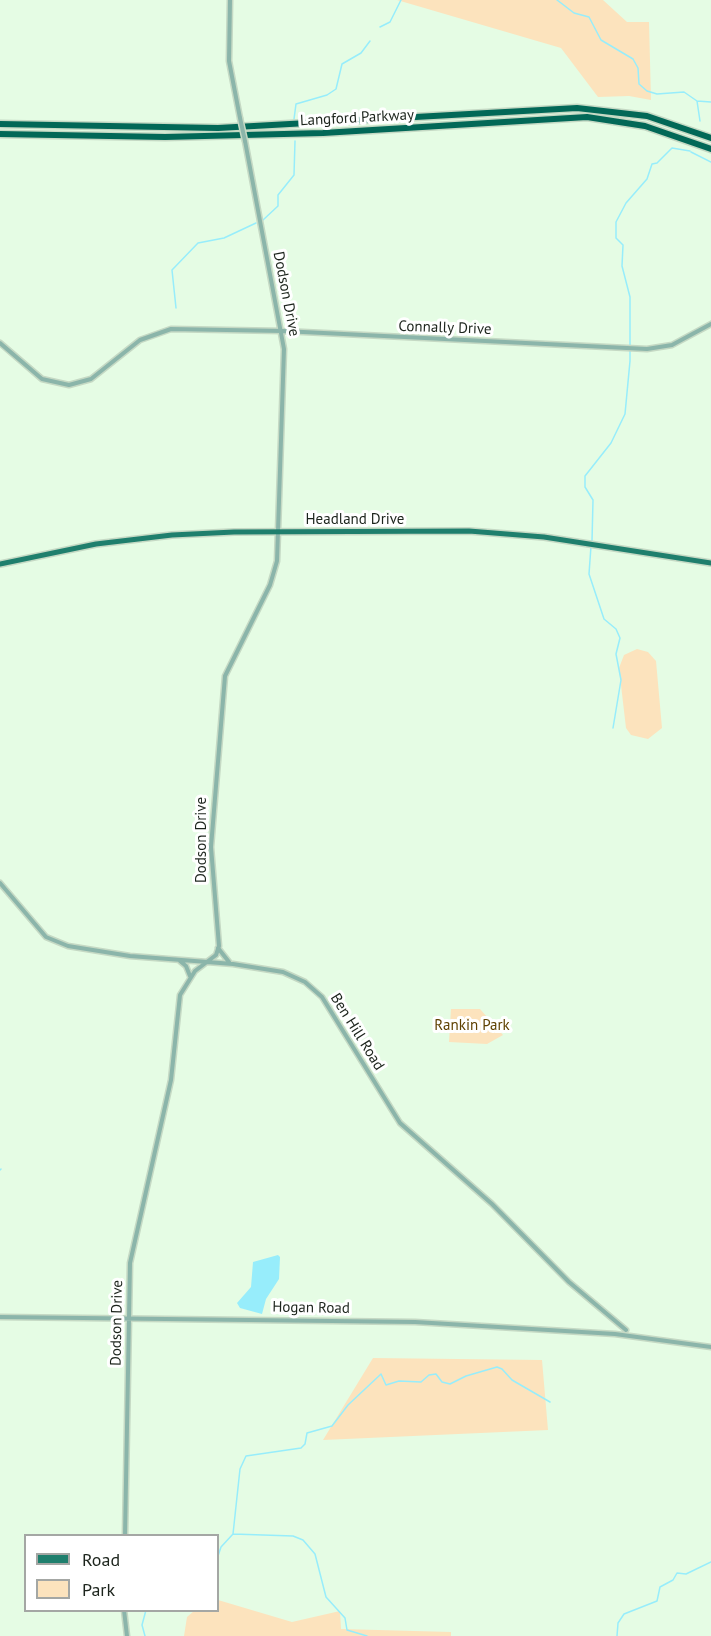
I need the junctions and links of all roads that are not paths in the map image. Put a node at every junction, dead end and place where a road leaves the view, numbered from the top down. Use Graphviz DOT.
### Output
graph roads {
  1 [pos="230,0"];
  2 [pos="0,124"];
  3 [pos="0,134"];
  4 [pos="711,138"];
  5 [pos="711,149"];
  6 [pos="711,324"];
  7 [pos="283,331"];
  8 [pos="0,343"];
  9 [pos="279,532"];
  10 [pos="711,563"];
  11 [pos="0,564"];
  12 [pos="0,883"];
  13 [pos="218,948"];
  14 [pos="179,960"];
  15 [pos="205,963"];
  16 [pos="233,964"];
  17 [pos="190,978"];
  18 [pos="0,1317"];
  19 [pos="128,1318"];
  20 [pos="626,1330"];
  21 [pos="711,1347"];
  22 [pos="125,1534"];
  23 [pos="124,1612"];
  24 [pos="127,1636"];
  1 -- 7 [label="street, Dodson Drive, bridge"];
  2 -- 4 [label="highway, Langford Parkway"];
  3 -- 5 [label="highway, Langford Parkway"];
  6 -- 7 [label="street, Connally Drive"];
  7 -- 8 [label="street, Connally Drive"];
  7 -- 9 [label="street, Dodson Drive"];
  9 -- 10 [label="main road, Headland Drive"];
  9 -- 11 [label="main road, Headland Drive"];
  9 -- 13 [label="street, Dodson Drive"];
  12 -- 14 [label="street, Ben Hill Road"];
  13 -- 15 [label="street, Dodson Drive"];
  13 -- 16 [label="street"];
  14 -- 15 [label="street, Ben Hill Road"];
  14 -- 17 [label="street"];
  15 -- 16 [label="street, Ben Hill Road"];
  15 -- 17 [label="street, Dodson Drive"];
  16 -- 20 [label="street, Ben Hill Road"];
  17 -- 19 [label="street, Dodson Drive"];
  18 -- 19 [label="street, Hogan Road"];
  19 -- 21 [label="street, Hogan Road"];
  19 -- 22 [label="street, Dodson Drive"];
  23 -- 24 [label="street"];
}
